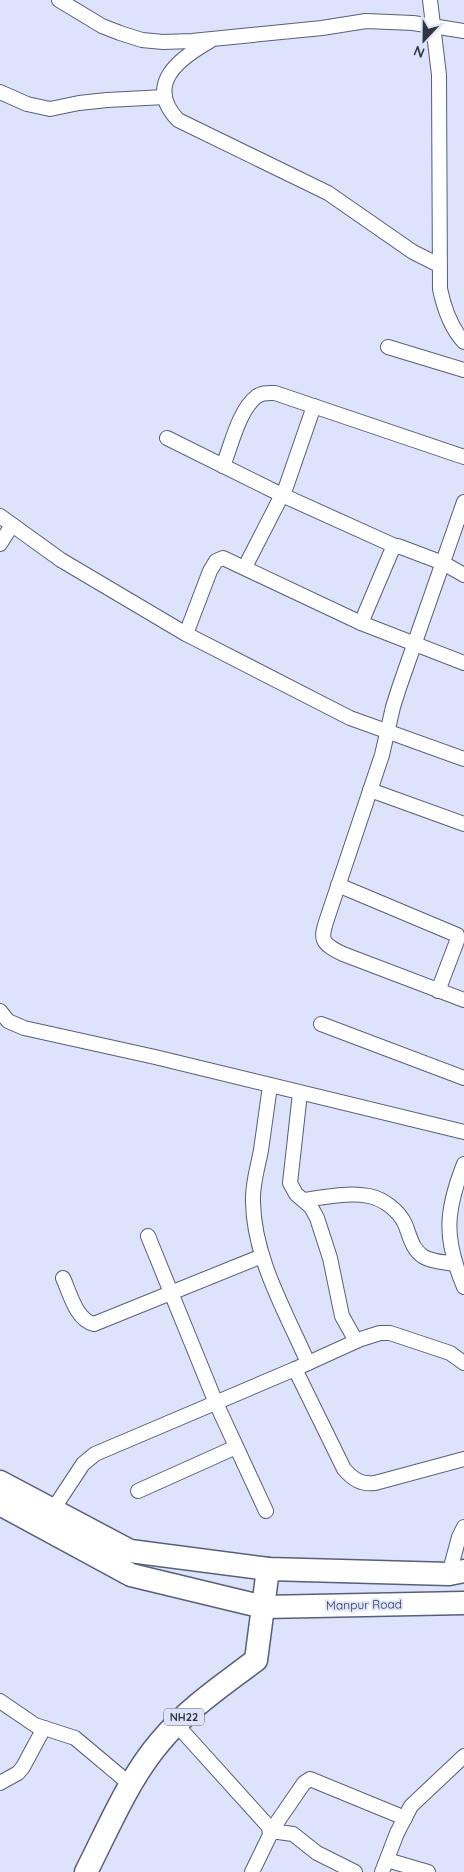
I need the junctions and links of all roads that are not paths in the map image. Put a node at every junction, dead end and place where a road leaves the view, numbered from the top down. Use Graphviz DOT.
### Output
graph roads {
  1 [pos="59,0"];
  2 [pos="430,0"];
  3 [pos="434,25"];
  4 [pos="464,31"];
  5 [pos="214,39"];
  6 [pos="0,92"];
  7 [pos="165,98"];
  8 [pos="440,265"];
  9 [pos="464,342"];
  10 [pos="388,347"];
  11 [pos="464,370"];
  12 [pos="314,406"];
  13 [pos="167,438"];
  14 [pos="464,457"];
  15 [pos="223,466"];
  16 [pos="282,495"];
  17 [pos="464,502"];
  18 [pos="0,516"];
  19 [pos="12,525"];
  20 [pos="0,544"];
  21 [pos="395,546"];
  22 [pos="443,563"];
  23 [pos="245,567"];
  24 [pos="464,575"];
  25 [pos="361,623"];
  26 [pos="186,634"];
  27 [pos="415,644"];
  28 [pos="464,663"];
  29 [pos="388,733"];
  30 [pos="464,760"];
  31 [pos="370,790"];
  32 [pos="464,824"];
  33 [pos="338,885"];
  34 [pos="461,943"];
  35 [pos="438,990"];
  36 [pos="464,1000"];
  37 [pos="0,1011"];
  38 [pos="322,1024"];
  39 [pos="464,1078"];
  40 [pos="270,1086"];
  41 [pos="300,1093"];
  42 [pos="464,1132"];
  43 [pos="464,1164"];
  44 [pos="304,1200"];
  45 [pos="148,1236"];
  46 [pos="262,1256"];
  47 [pos="454,1264"];
  48 [pos="63,1278"];
  49 [pos="464,1288"];
  50 [pos="172,1294"];
  51 [pos="356,1341"];
  52 [pos="308,1363"];
  53 [pos="464,1363"];
  54 [pos="295,1369"];
  55 [pos="216,1402"];
  56 [pos="236,1447"];
  57 [pos="464,1459"];
  58 [pos="0,1482"];
  59 [pos="138,1491"];
  60 [pos="0,1504"];
  61 [pos="266,1510"];
  62 [pos="52,1511"];
  63 [pos="464,1527"];
  64 [pos="268,1569"];
  65 [pos="457,1572"];
  66 [pos="464,1603"];
  67 [pos="264,1607"];
  68 [pos="0,1701"];
  69 [pos="176,1724"];
  70 [pos="44,1728"];
  71 [pos="464,1756"];
  72 [pos="0,1782"];
  73 [pos="131,1785"];
  74 [pos="405,1818"];
  75 [pos="270,1832"];
  76 [pos="385,1866"];
  77 [pos="86,1872"];
  78 [pos="252,1872"];
  79 [pos="355,1872"];
  80 [pos="428,1872"];
  1 -- 5 [label="street"];
  2 -- 3 [label="street"];
  3 -- 4 [label="street"];
  3 -- 5 [label="street"];
  3 -- 8 [label="street"];
  5 -- 7 [label="street"];
  6 -- 7 [label="street"];
  7 -- 8 [label="street"];
  8 -- 9 [label="street"];
  10 -- 11 [label="street"];
  12 -- 14 [label="street"];
  12 -- 15 [label="street"];
  12 -- 16 [label="street"];
  13 -- 15 [label="street"];
  15 -- 16 [label="street"];
  16 -- 21 [label="street"];
  16 -- 23 [label="street"];
  17 -- 22 [label="street"];
  18 -- 19 [label="street"];
  19 -- 20 [label="street"];
  19 -- 26 [label="street"];
  21 -- 22 [label="street"];
  21 -- 25 [label="street"];
  22 -- 24 [label="street"];
  22 -- 27 [label="street"];
  23 -- 25 [label="street"];
  23 -- 26 [label="street"];
  25 -- 27 [label="street"];
  26 -- 29 [label="street"];
  27 -- 28 [label="street"];
  27 -- 29 [label="street"];
  29 -- 30 [label="street"];
  29 -- 31 [label="street"];
  31 -- 32 [label="street"];
  31 -- 33 [label="street"];
  33 -- 34 [label="street"];
  33 -- 35 [label="street"];
  34 -- 35 [label="street"];
  35 -- 36 [label="street"];
  37 -- 40 [label="street"];
  38 -- 39 [label="street"];
  40 -- 41 [label="street"];
  40 -- 46 [label="street"];
  41 -- 42 [label="street"];
  41 -- 44 [label="street"];
  43 -- 47 [label="street"];
  44 -- 47 [label="street"];
  44 -- 51 [label="street"];
  45 -- 50 [label="street"];
  46 -- 50 [label="street"];
  46 -- 52 [label="street"];
  47 -- 49 [label="street"];
  48 -- 50 [label="street"];
  50 -- 55 [label="street"];
  51 -- 52 [label="street"];
  51 -- 53 [label="street"];
  52 -- 54 [label="street"];
  54 -- 55 [label="street"];
  54 -- 57 [label="street"];
  55 -- 56 [label="street"];
  55 -- 62 [label="street"];
  56 -- 59 [label="street"];
  56 -- 61 [label="street"];
  58 -- 62 [label="main road"];
  60 -- 67 [label="main road, Manpur Road"];
  62 -- 64 [label="main road"];
  63 -- 65 [label="street"];
  64 -- 65 [label="main road"];
  64 -- 67 [label="main road, NH22"];
  66 -- 67 [label="main road, Manpur Road"];
  67 -- 69 [label="main road, NH22"];
  68 -- 70 [label="street"];
  69 -- 73 [label="main road, NH22"];
  69 -- 75 [label="street"];
  70 -- 72 [label="street"];
  70 -- 73 [label="street"];
  71 -- 74 [label="street"];
  73 -- 77 [label="main road, NH22"];
  74 -- 75 [label="street"];
  74 -- 76 [label="street"];
  75 -- 78 [label="street"];
  75 -- 79 [label="street"];
  76 -- 80 [label="street"];
}
